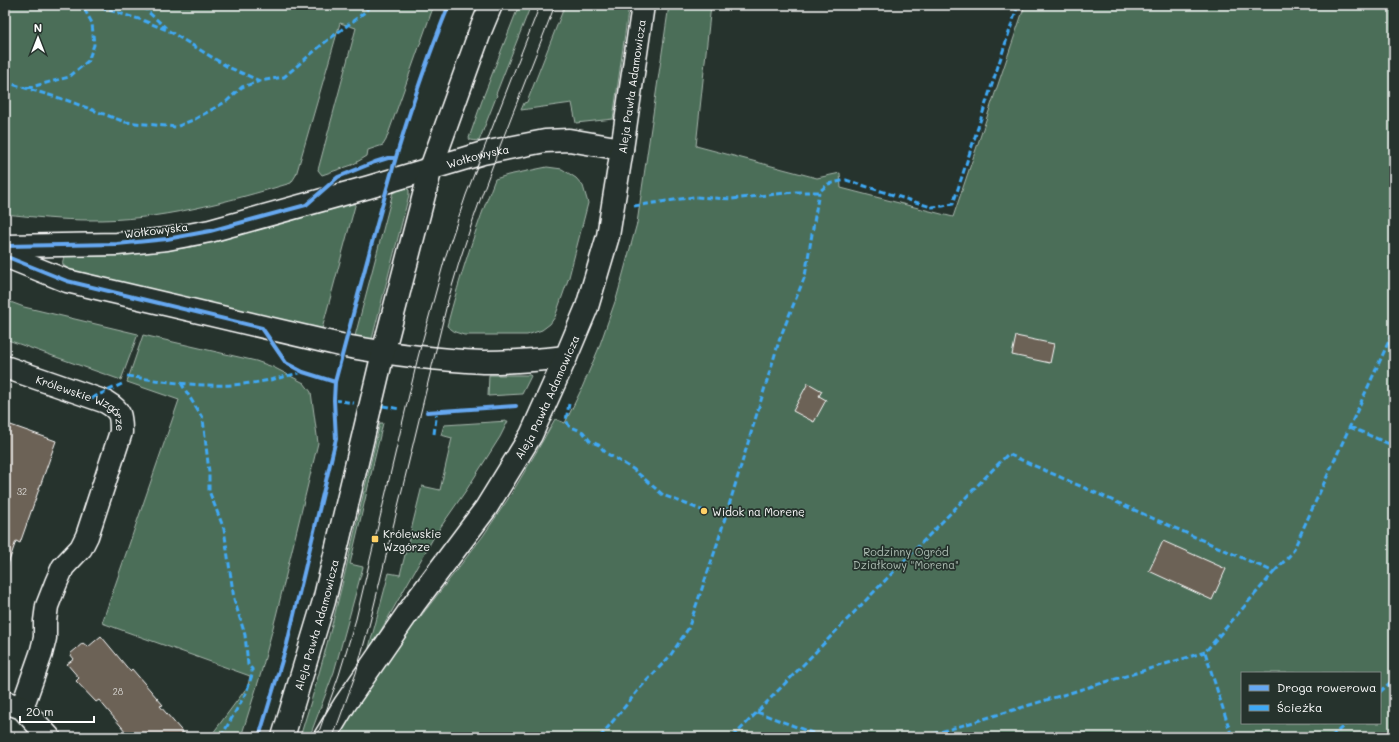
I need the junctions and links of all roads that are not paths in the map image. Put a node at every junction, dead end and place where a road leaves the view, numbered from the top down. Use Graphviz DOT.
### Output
graph roads {
  1 [pos="491,5"];
  2 [pos="643,5"];
  3 [pos="622,148"];
  4 [pos="431,168"];
  5 [pos="5,246"];
  6 [pos="5,256"];
  7 [pos="383,353"];
  8 [pos="566,357"];
  9 [pos="5,367"];
  10 [pos="14,705"];
  11 [pos="49,737"];
  12 [pos="283,737"];
  13 [pos="325,737"];
  1 -- 4 [label="street, Aleja Pawła Adamowicza"];
  2 -- 3 [label="street, Aleja Pawła Adamowicza"];
  3 -- 4 [label="street, Wołkowyska"];
  3 -- 8 [label="street, Aleja Pawła Adamowicza"];
  4 -- 5 [label="street, Wołkowyska"];
  4 -- 7 [label="street, Aleja Pawła Adamowicza"];
  6 -- 7 [label="street"];
  7 -- 8 [label="street"];
  7 -- 12 [label="street, Aleja Pawła Adamowicza"];
  8 -- 13 [label="street, Aleja Pawła Adamowicza"];
  9 -- 10 [label="street, Królewskie Wzgórze"];
  10 -- 11 [label="street, Królewskie Wzgórze"];
}
